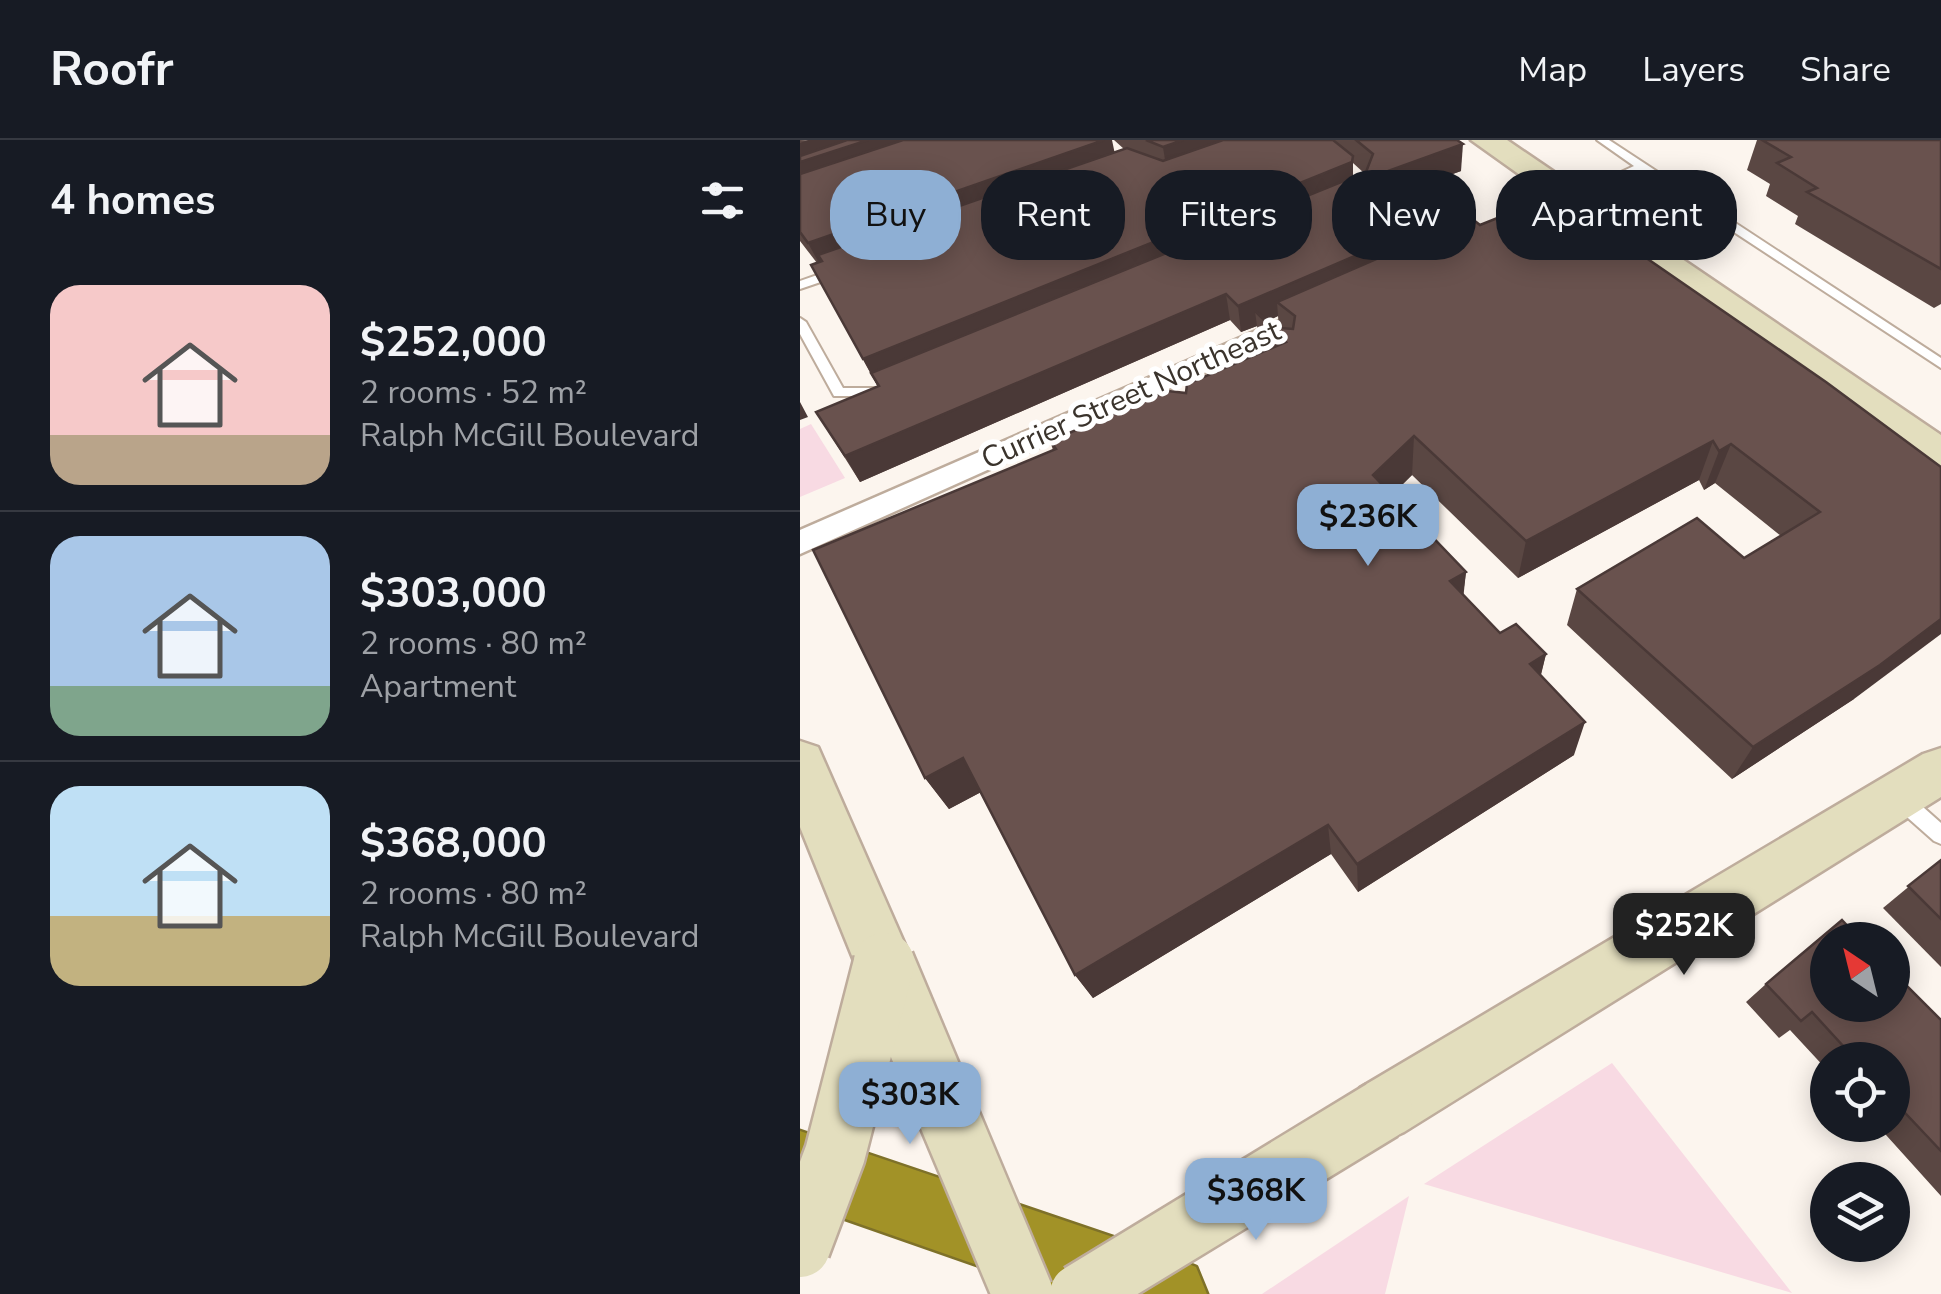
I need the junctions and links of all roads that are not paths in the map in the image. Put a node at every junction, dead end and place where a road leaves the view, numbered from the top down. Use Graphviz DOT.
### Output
graph roads {
  1 [pos="1486,140"];
  2 [pos="1602,140"];
  3 [pos="1642,166"];
  4 [pos="1520,170"];
  5 [pos="1633,170"];
  6 [pos="1643,260"];
  7 [pos="855,265"];
  8 [pos="800,285"];
  9 [pos="1335,304"];
  10 [pos="800,322"];
  11 [pos="1941,364"];
  12 [pos="900,384"];
  13 [pos="1941,455"];
  14 [pos="800,542"];
  15 [pos="800,763"];
  16 [pos="1919,783"];
  17 [pos="1941,835"];
  18 [pos="884,964"];
  19 [pos="800,1167"];
  20 [pos="800,1247"];
  21 [pos="1023,1294"];
  22 [pos="1080,1294"];
  23 [pos="1169,1294"];
  1 -- 4 [label="main road"];
  2 -- 3 [label="lane"];
  3 -- 5 [label="lane"];
  3 -- 11 [label="lane"];
  6 -- 13 [label="main road"];
  7 -- 8 [label="lane"];
  9 -- 14 [label="street, Currier Street Northeast"];
  10 -- 12 [label="lane"];
  15 -- 18 [label="main road"];
  16 -- 17 [label="lane"];
  16 -- 22 [label="main road, bridge"];
  18 -- 20 [label="main road, bridge"];
  18 -- 21 [label="main road, bridge"];
  19 -- 23 [label="highway"];
}
